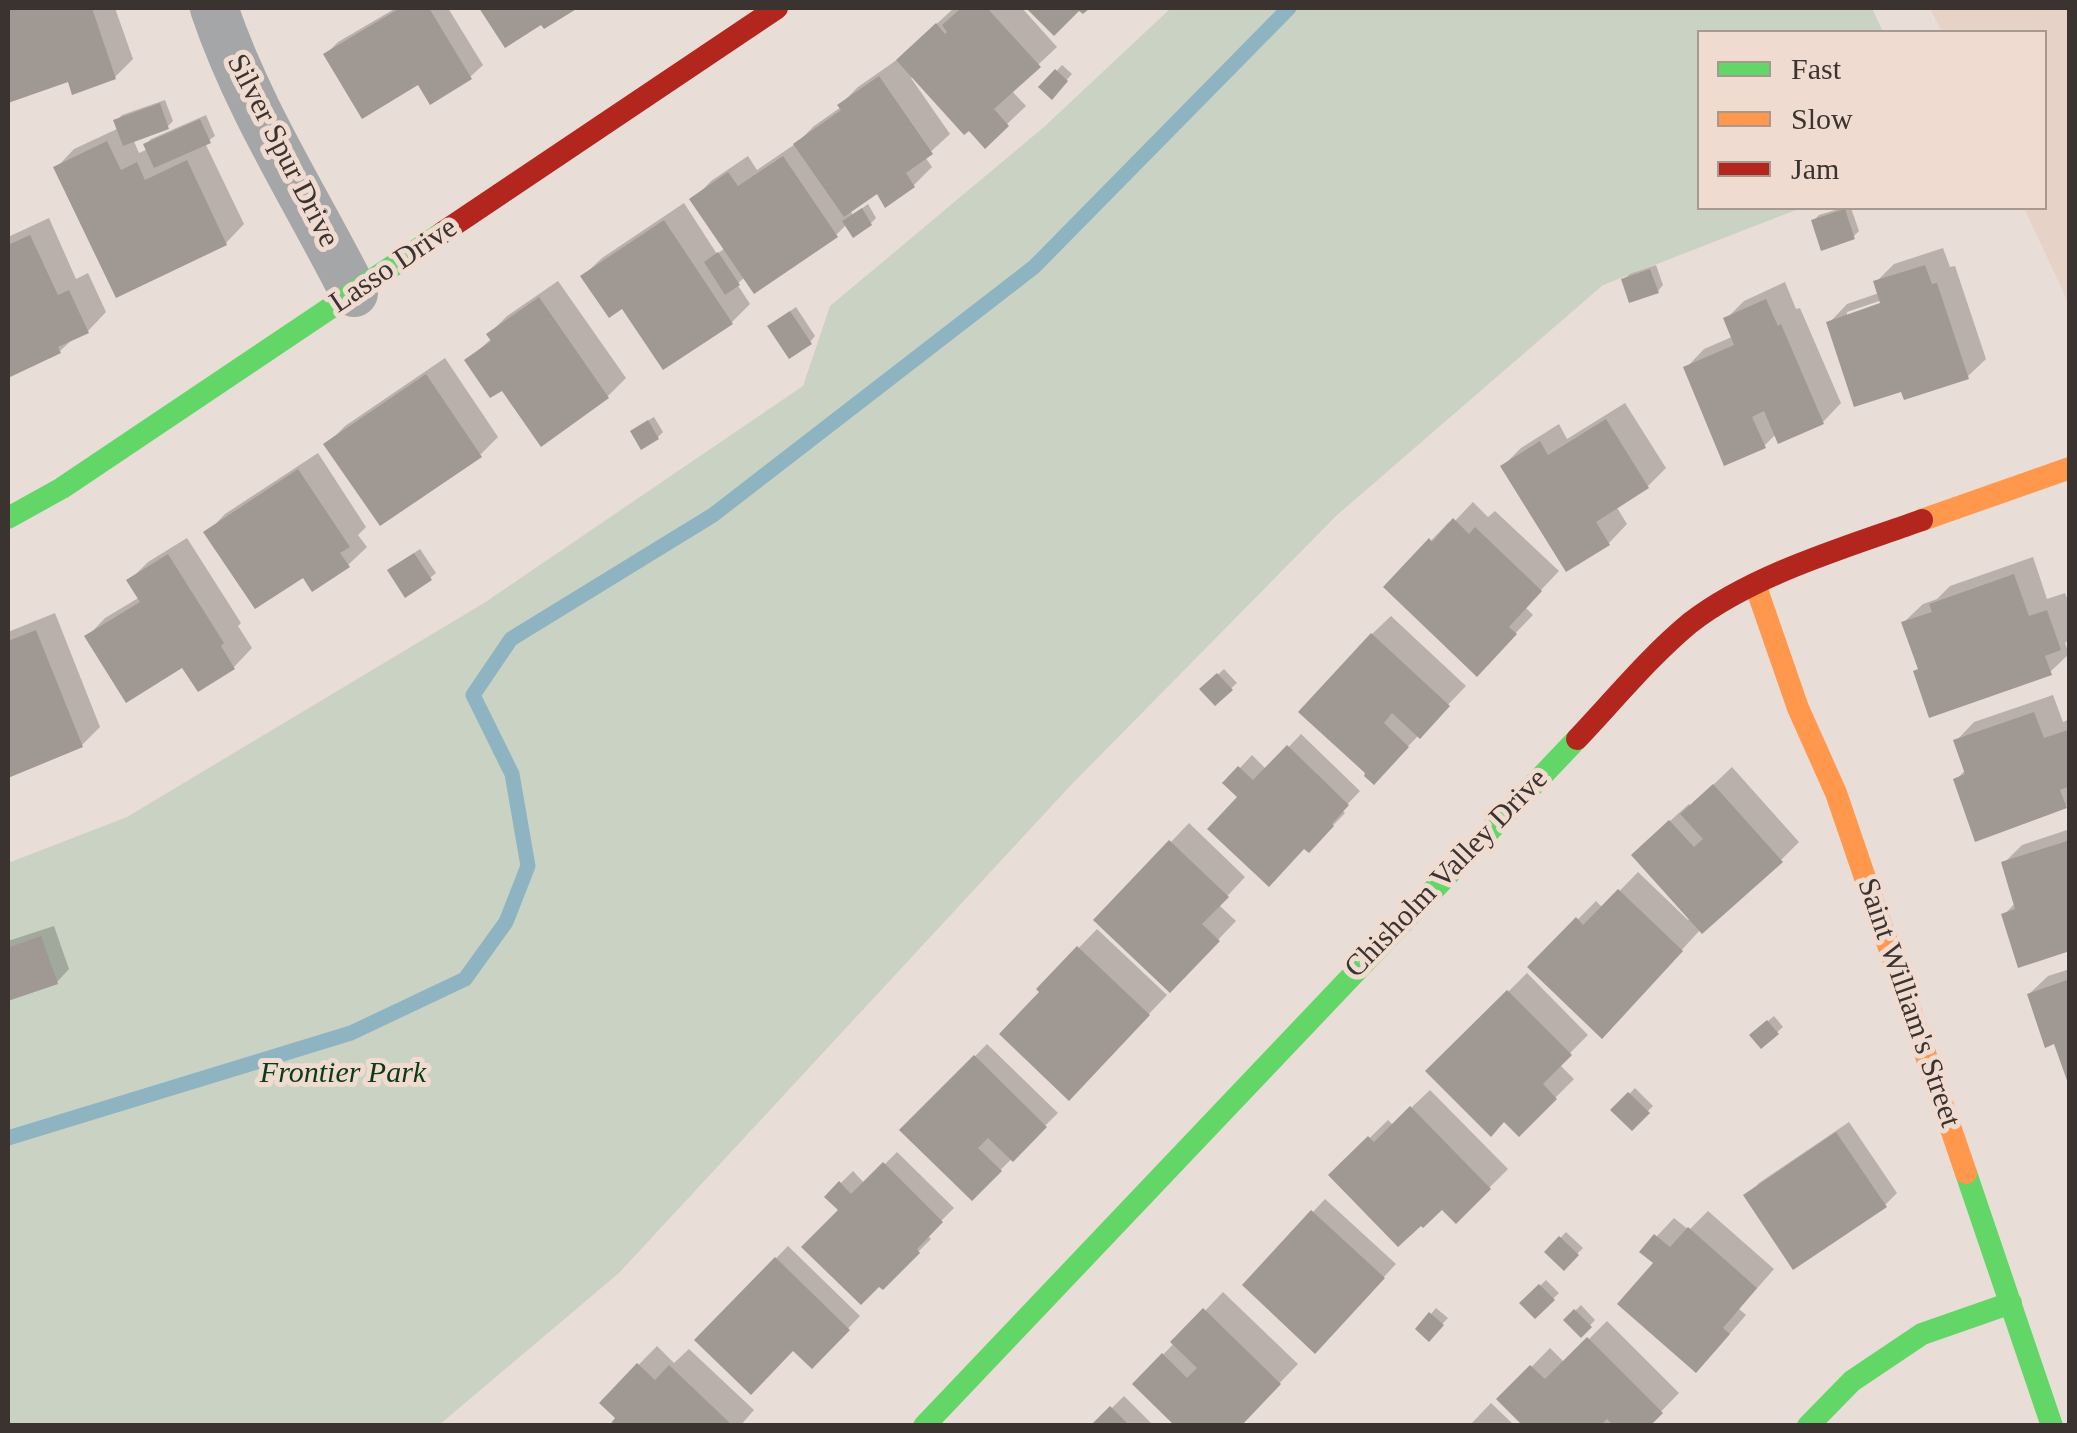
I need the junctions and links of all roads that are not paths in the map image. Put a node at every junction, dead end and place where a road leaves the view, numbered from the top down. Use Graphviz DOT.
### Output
graph roads {
  1 [pos="214,8"];
  2 [pos="777,8"];
  3 [pos="354,293"];
  4 [pos="2070,468"];
  5 [pos="8,518"];
  6 [pos="1755,584"];
  7 [pos="2011,1304"];
  8 [pos="924,1426"];
  9 [pos="1808,1426"];
  10 [pos="2052,1426"];
  1 -- 3 [label="street, Silver Spur Drive"];
  2 -- 3 [label="street, Lasso Drive"];
  3 -- 5 [label="street, Lasso Drive"];
  4 -- 6 [label="street, Chisholm Valley Drive"];
  6 -- 7 [label="street, Saint William's Street"];
  6 -- 8 [label="street, Chisholm Valley Drive"];
  7 -- 9 [label="street"];
  7 -- 10 [label="street, Saint William's Street"];
}
